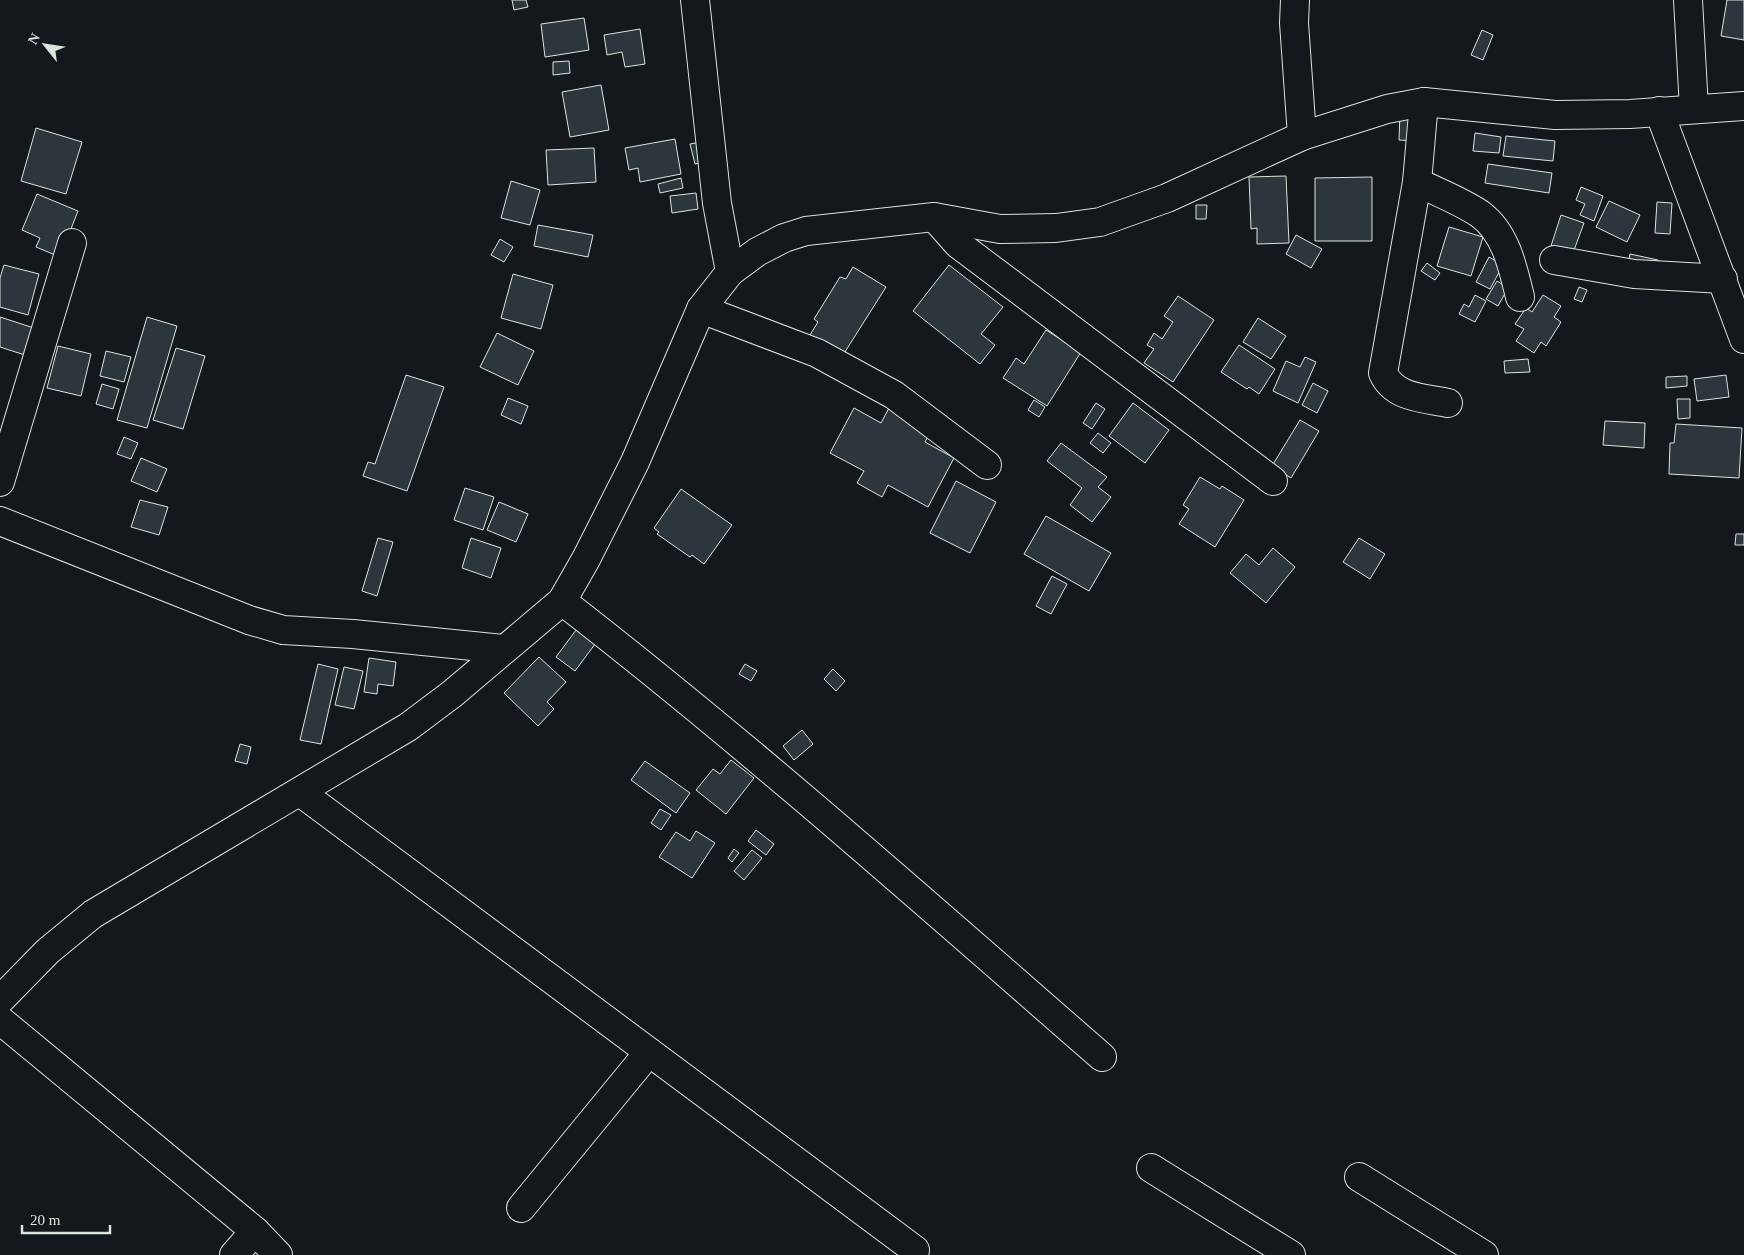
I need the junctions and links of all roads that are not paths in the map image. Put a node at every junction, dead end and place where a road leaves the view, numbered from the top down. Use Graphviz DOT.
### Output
graph roads {
  1 [pos="694,0"];
  2 [pos="1295,0"];
  3 [pos="1688,0"];
  4 [pos="1424,102"];
  5 [pos="1744,106"];
  6 [pos="1694,108"];
  7 [pos="1659,111"];
  8 [pos="1302,136"];
  9 [pos="1417,182"];
  10 [pos="934,217"];
  11 [pos="72,243"];
  12 [pos="1554,260"];
  13 [pos="730,272"];
  14 [pos="1723,279"];
  15 [pos="1520,297"];
  16 [pos="701,309"];
  17 [pos="1744,339"];
  18 [pos="1448,403"];
  19 [pos="988,465"];
  20 [pos="1273,481"];
  21 [pos="0,482"];
  22 [pos="0,521"];
  23 [pos="562,601"];
  24 [pos="504,649"];
  25 [pos="300,792"];
  26 [pos="0,1000"];
  27 [pos="0,1020"];
  28 [pos="649,1052"];
  29 [pos="1102,1057"];
  30 [pos="1151,1168"];
  31 [pos="1360,1178"];
  32 [pos="521,1208"];
  33 [pos="255,1231"];
  34 [pos="916,1250"];
  35 [pos="234,1255"];
  36 [pos="278,1255"];
  37 [pos="1291,1255"];
  38 [pos="1484,1255"];
  1 -- 13 [label="street"];
  2 -- 8 [label="street"];
  3 -- 6 [label="street"];
  4 -- 7 [label="street"];
  4 -- 8 [label="street"];
  4 -- 9 [label="street"];
  5 -- 6 [label="street"];
  6 -- 7 [label="street"];
  7 -- 14 [label="street"];
  8 -- 10 [label="street"];
  9 -- 15 [label="street"];
  9 -- 18 [label="street"];
  10 -- 13 [label="street"];
  10 -- 20 [label="street"];
  11 -- 21 [label="street"];
  12 -- 14 [label="street"];
  13 -- 16 [label="street"];
  14 -- 17 [label="street"];
  16 -- 19 [label="street"];
  16 -- 23 [label="street"];
  22 -- 24 [label="street"];
  23 -- 24 [label="street"];
  23 -- 29 [label="street"];
  24 -- 25 [label="street"];
  25 -- 26 [label="street"];
  25 -- 28 [label="street"];
  27 -- 33 [label="street"];
  28 -- 32 [label="street"];
  28 -- 34 [label="street"];
  30 -- 37 [label="street"];
  31 -- 38 [label="street"];
  33 -- 35 [label="street"];
  33 -- 36 [label="street"];
}
